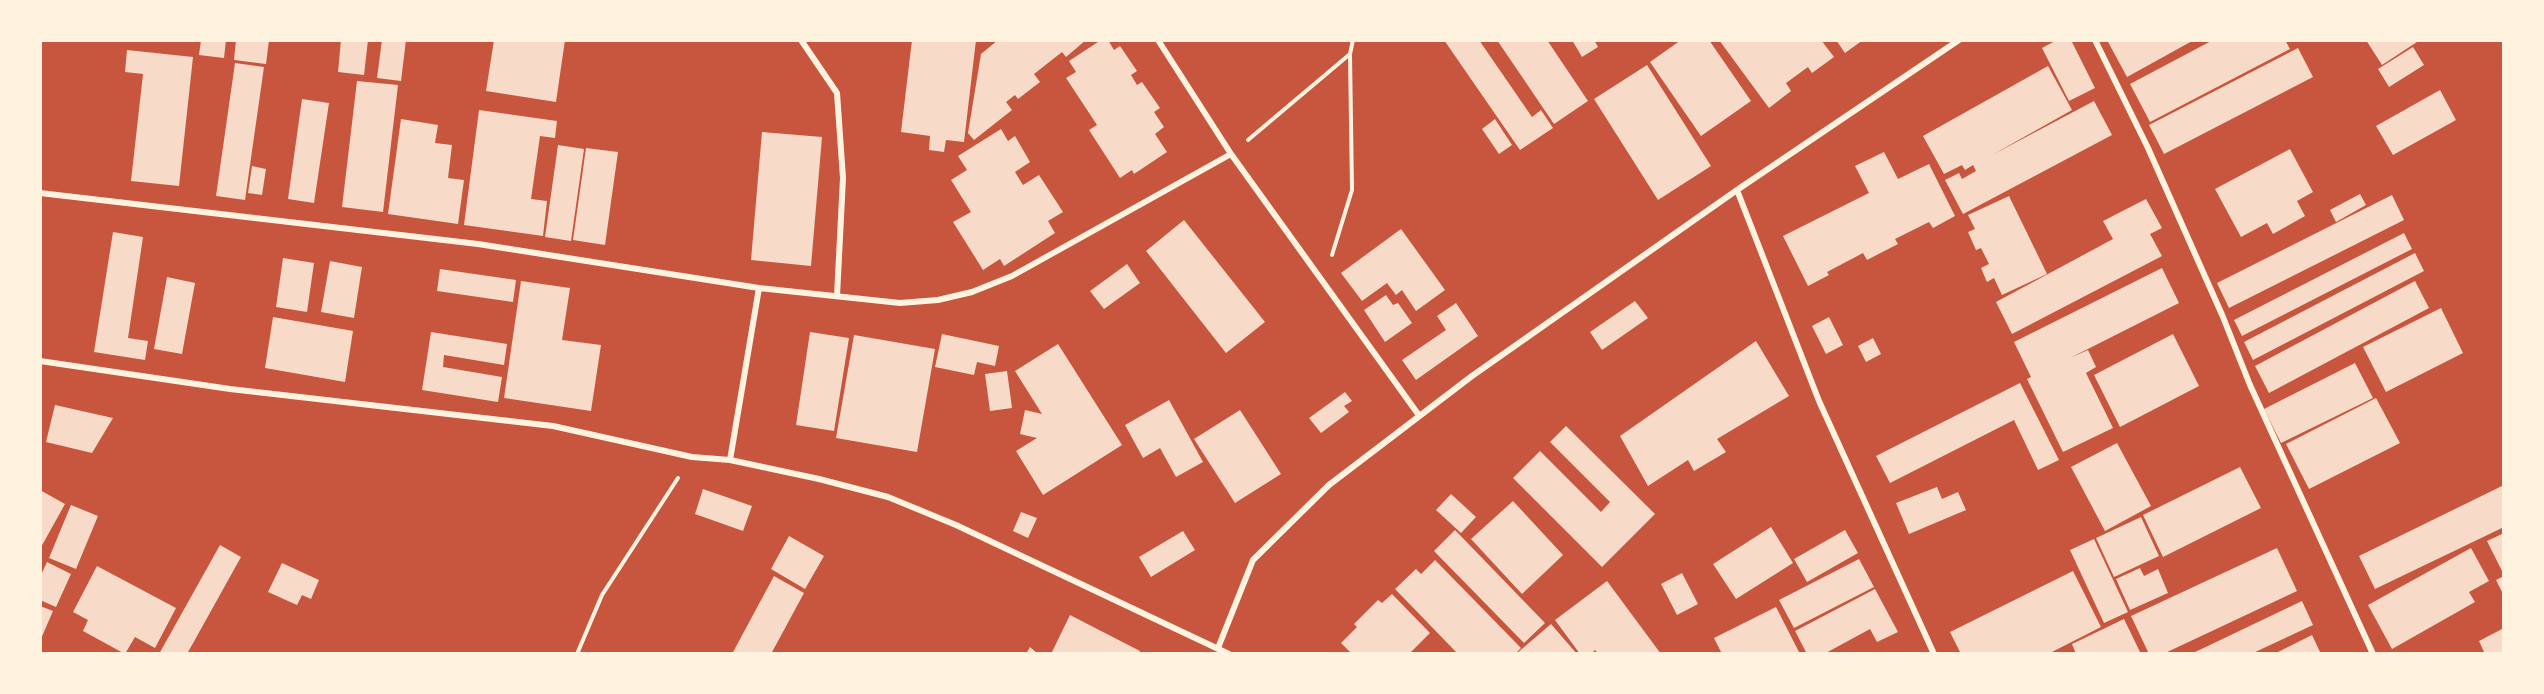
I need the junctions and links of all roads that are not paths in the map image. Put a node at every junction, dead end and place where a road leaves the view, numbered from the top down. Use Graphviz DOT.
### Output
graph roads {
  1 [pos="801,40"];
  2 [pos="1158,40"];
  3 [pos="1959,40"];
  4 [pos="2095,40"];
  5 [pos="1232,154"];
  6 [pos="1737,190"];
  7 [pos="40,193"];
  8 [pos="759,288"];
  9 [pos="837,296"];
  10 [pos="40,361"];
  11 [pos="1418,414"];
  12 [pos="730,460"];
  13 [pos="1218,648"];
  14 [pos="1229,654"];
  15 [pos="1934,654"];
  16 [pos="2373,654"];
  1 -- 9 [label="street"];
  2 -- 5 [label="street"];
  3 -- 6 [label="street"];
  4 -- 16 [label="street"];
  5 -- 9 [label="street"];
  5 -- 11 [label="street"];
  6 -- 11 [label="street"];
  6 -- 15 [label="street"];
  7 -- 8 [label="street"];
  8 -- 9 [label="street"];
  8 -- 12 [label="street"];
  10 -- 12 [label="street"];
  11 -- 13 [label="street"];
  12 -- 13 [label="street"];
  13 -- 14 [label="street"];
}
